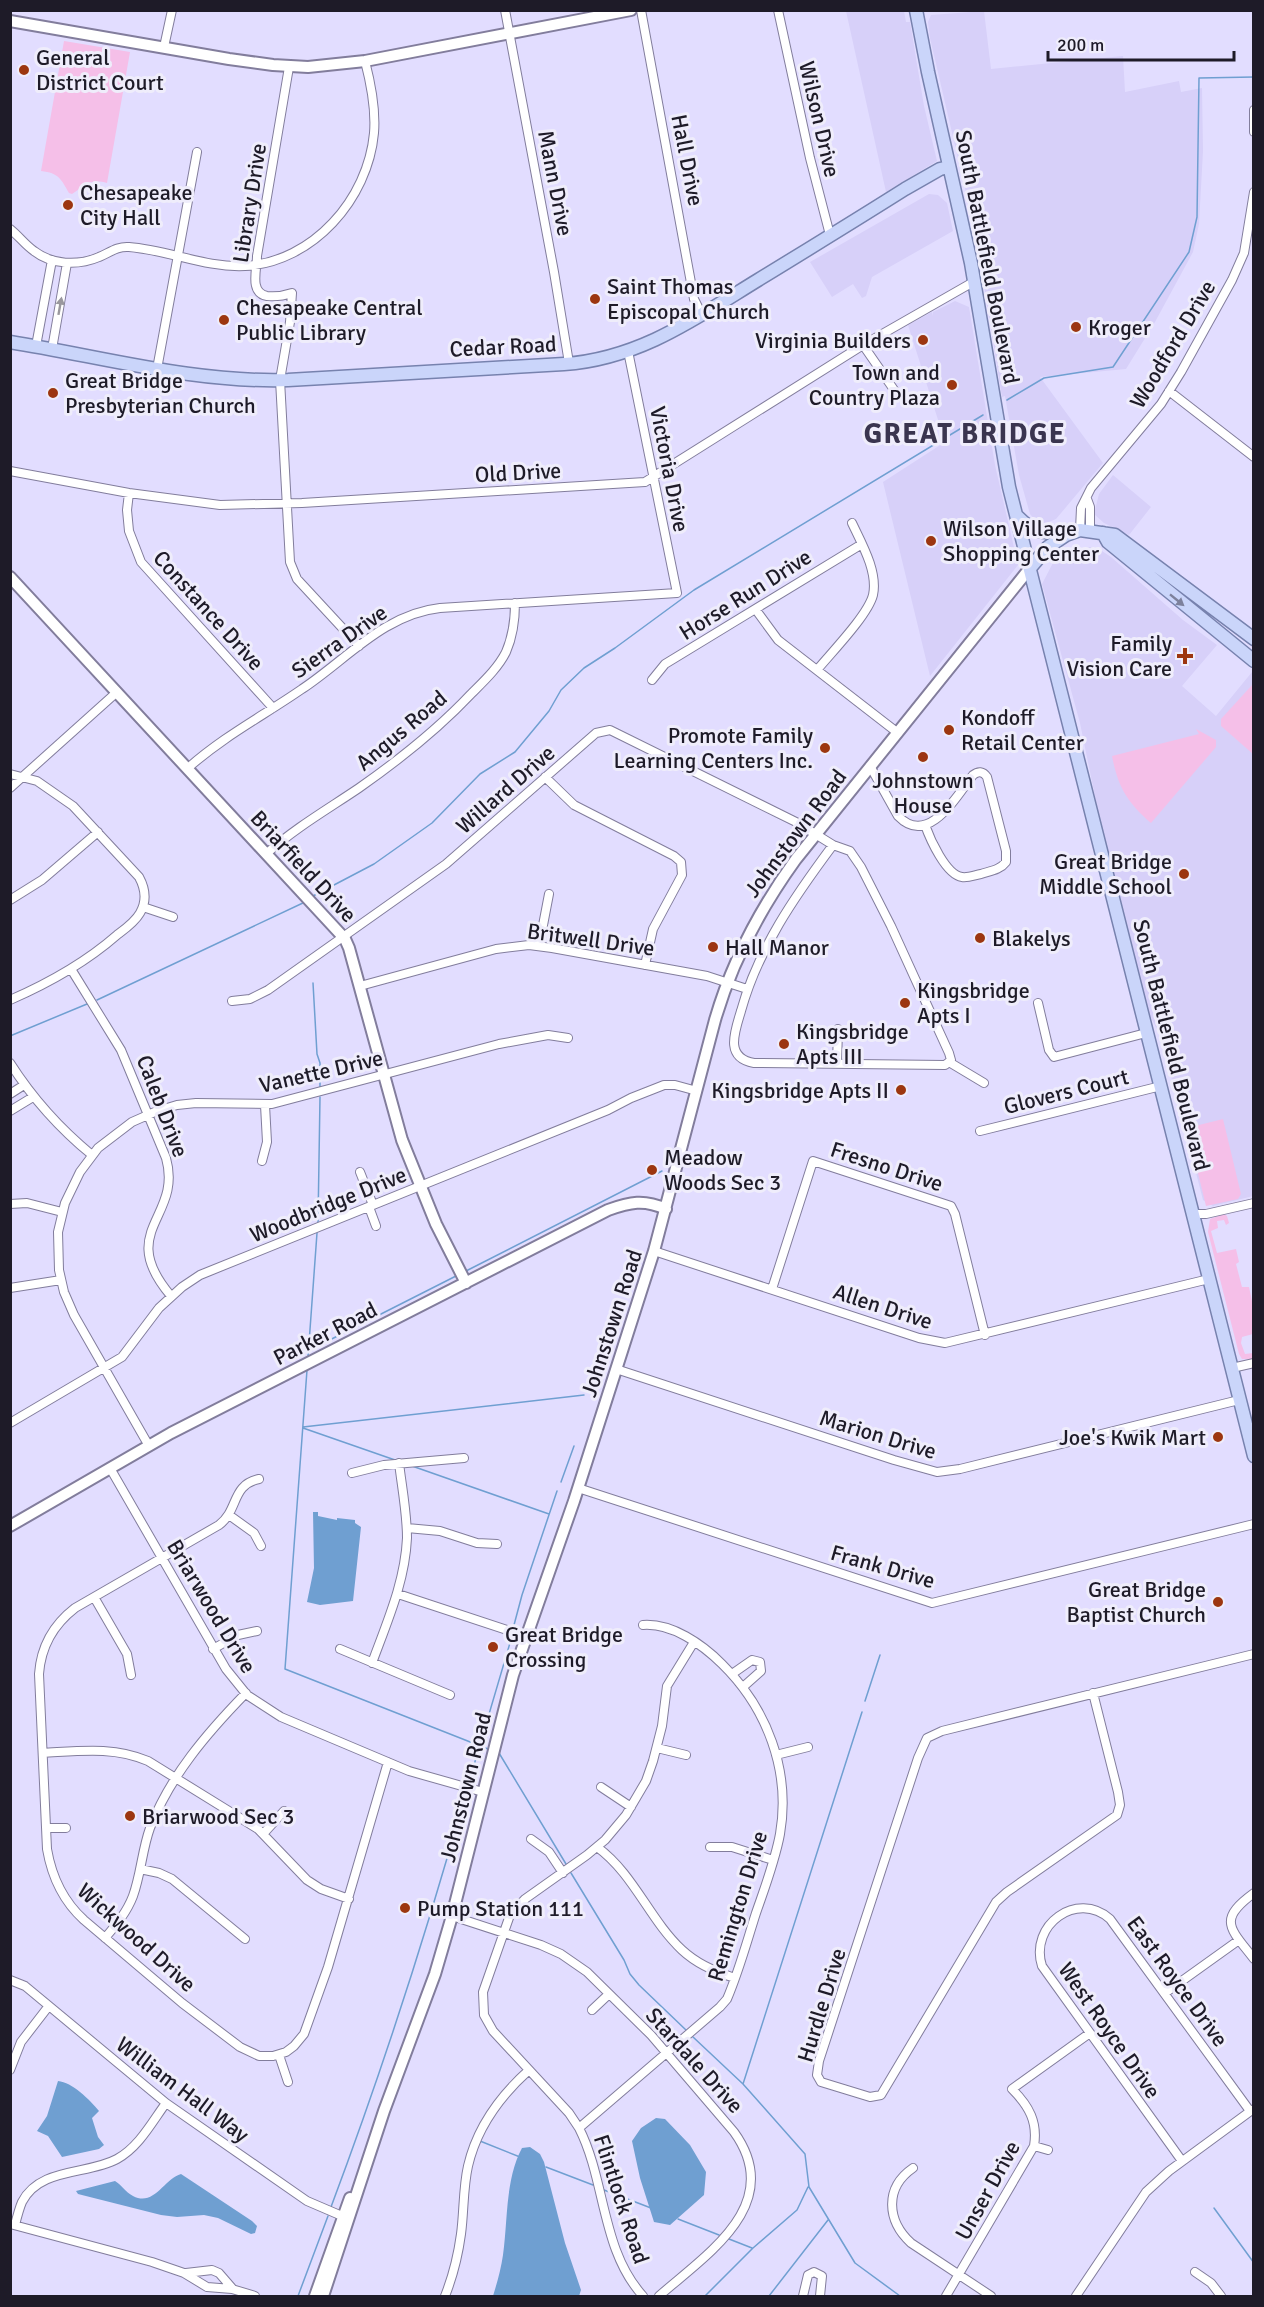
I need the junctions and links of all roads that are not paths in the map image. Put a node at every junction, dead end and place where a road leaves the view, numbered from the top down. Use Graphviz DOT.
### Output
graph roads {
  1 [pos="172,10"];
  2 [pos="505,10"];
  3 [pos="631,10"];
  4 [pos="641,10"];
  5 [pos="778,10"];
  6 [pos="919,11"];
  7 [pos="10,21"];
  8 [pos="509,33"];
  9 [pos="164,47"];
  10 [pos="364,61"];
  11 [pos="289,67"];
  12 [pos="1254,110"];
  13 [pos="1254,132"];
  14 [pos="196,154"];
  15 [pos="949,166"];
  16 [pos="1254,192"];
  17 [pos="10,229"];
  18 [pos="830,235"];
  19 [pos="178,255"];
  20 [pos="52,260"];
  21 [pos="67,263"];
  22 [pos="257,265"];
  23 [pos="975,281"];
  24 [pos="702,315"];
  25 [pos="10,342"];
  26 [pos="863,345"];
  27 [pos="36,346"];
  28 [pos="52,349"];
  29 [pos="628,351"];
  30 [pos="568,363"];
  31 [pos="157,369"];
  32 [pos="280,380"];
  33 [pos="1169,391"];
  34 [pos="899,397"];
  35 [pos="1254,443"];
  36 [pos="1246,451"];
  37 [pos="1254,457"];
  38 [pos="10,471"];
  39 [pos="654,477"];
  40 [pos="129,493"];
  41 [pos="287,504"];
  42 [pos="1016,515"];
  43 [pos="852,524"];
  44 [pos="1083,530"];
  45 [pos="1103,533"];
  46 [pos="862,544"];
  47 [pos="1121,553"];
  48 [pos="1030,568"];
  49 [pos="10,577"];
  50 [pos="677,593"];
  51 [pos="1195,594"];
  52 [pos="515,603"];
  53 [pos="756,610"];
  54 [pos="1254,639"];
  55 [pos="359,646"];
  56 [pos="1254,661"];
  57 [pos="817,670"];
  58 [pos="652,680"];
  59 [pos="117,692"];
  60 [pos="273,708"];
  61 [pos="898,733"];
  62 [pos="870,766"];
  63 [pos="188,768"];
  64 [pos="10,774"];
  65 [pos="23,777"];
  66 [pos="546,777"];
  67 [pos="10,788"];
  68 [pos="925,825"];
  69 [pos="98,832"];
  70 [pos="815,834"];
  71 [pos="833,845"];
  72 [pos="266,854"];
  73 [pos="549,894"];
  74 [pos="10,900"];
  75 [pos="143,907"];
  76 [pos="173,917"];
  77 [pos="343,937"];
  78 [pos="539,946"];
  79 [pos="645,965"];
  80 [pos="71,969"];
  81 [pos="727,983"];
  82 [pos="360,986"];
  83 [pos="747,990"];
  84 [pos="10,1000"];
  85 [pos="231,1001"];
  86 [pos="1038,1003"];
  87 [pos="838,1029"];
  88 [pos="1146,1033"];
  89 [pos="568,1038"];
  90 [pos="949,1062"];
  91 [pos="10,1063"];
  92 [pos="837,1064"];
  93 [pos="384,1075"];
  94 [pos="984,1083"];
  95 [pos="24,1084"];
  96 [pos="1161,1086"];
  97 [pos="697,1091"];
  98 [pos="10,1094"];
  99 [pos="33,1097"];
  100 [pos="265,1105"];
  101 [pos="10,1111"];
  102 [pos="148,1114"];
  103 [pos="980,1131"];
  104 [pos="92,1155"];
  105 [pos="262,1161"];
  106 [pos="360,1172"];
  107 [pos="420,1186"];
  108 [pos="1254,1203"];
  109 [pos="10,1204"];
  110 [pos="371,1206"];
  111 [pos="666,1209"];
  112 [pos="62,1212"];
  113 [pos="1193,1214"];
  114 [pos="376,1226"];
  115 [pos="654,1251"];
  116 [pos="1209,1279"];
  117 [pos="61,1281"];
  118 [pos="466,1283"];
  119 [pos="10,1288"];
  120 [pos="772,1289"];
  121 [pos="171,1296"];
  122 [pos="985,1335"];
  123 [pos="1254,1363"];
  124 [pos="1232,1368"];
  125 [pos="105,1369"];
  126 [pos="616,1369"];
  127 [pos="1239,1400"];
  128 [pos="10,1423"];
  129 [pos="149,1446"];
  130 [pos="1254,1455"];
  131 [pos="464,1458"];
  132 [pos="399,1463"];
  133 [pos="110,1468"];
  134 [pos="352,1473"];
  135 [pos="259,1479"];
  136 [pos="578,1488"];
  137 [pos="229,1515"];
  138 [pos="1254,1524"];
  139 [pos="10,1526"];
  140 [pos="407,1528"];
  141 [pos="497,1544"];
  142 [pos="261,1546"];
  143 [pos="162,1558"];
  144 [pos="398,1594"];
  145 [pos="94,1597"];
  146 [pos="643,1625"];
  147 [pos="257,1631"];
  148 [pos="525,1636"];
  149 [pos="694,1642"];
  150 [pos="213,1648"];
  151 [pos="340,1648"];
  152 [pos="1254,1654"];
  153 [pos="372,1663"];
  154 [pos="732,1674"];
  155 [pos="131,1675"];
  156 [pos="743,1687"];
  157 [pos="246,1693"];
  158 [pos="1093,1694"];
  159 [pos="450,1695"];
  160 [pos="808,1747"];
  161 [pos="657,1748"];
  162 [pos="43,1753"];
  163 [pos="686,1755"];
  164 [pos="776,1755"];
  165 [pos="388,1762"];
  166 [pos="177,1778"];
  167 [pos="601,1787"];
  168 [pos="483,1792"];
  169 [pos="631,1806"];
  170 [pos="284,1811"];
  171 [pos="46,1828"];
  172 [pos="66,1828"];
  173 [pos="264,1833"];
  174 [pos="531,1839"];
  175 [pos="710,1846"];
  176 [pos="597,1847"];
  177 [pos="773,1860"];
  178 [pos="140,1869"];
  179 [pos="563,1873"];
  180 [pos="1254,1893"];
  181 [pos="349,1899"];
  182 [pos="452,1916"];
  183 [pos="1057,1917"];
  184 [pos="502,1932"];
  185 [pos="105,1938"];
  186 [pos="245,1939"];
  187 [pos="1239,1940"];
  188 [pos="1254,1959"];
  189 [pos="735,1978"];
  190 [pos="10,1980"];
  191 [pos="1166,1993"];
  192 [pos="609,1994"];
  193 [pos="48,2007"];
  194 [pos="592,2010"];
  195 [pos="1090,2033"];
  196 [pos="667,2053"];
  197 [pos="279,2055"];
  198 [pos="10,2070"];
  199 [pos="529,2070"];
  200 [pos="288,2082"];
  201 [pos="166,2103"];
  202 [pos="1252,2110"];
  203 [pos="579,2128"];
  204 [pos="1034,2146"];
  205 [pos="1048,2150"];
  206 [pos="1182,2161"];
  207 [pos="367,2163"];
  208 [pos="913,2168"];
  209 [pos="342,2216"];
  210 [pos="13,2224"];
  211 [pos="1195,2272"];
  212 [pos="184,2273"];
  213 [pos="960,2276"];
  214 [pos="232,2289"];
  215 [pos="255,2296"];
  216 [pos="315,2296"];
  217 [pos="323,2296"];
  218 [pos="445,2296"];
  219 [pos="643,2296"];
  220 [pos="658,2296"];
  221 [pos="803,2296"];
  222 [pos="820,2296"];
  223 [pos="946,2296"];
  224 [pos="991,2296"];
  225 [pos="1076,2296"];
  226 [pos="1221,2296"];
  1 -- 9 [label="street"];
  2 -- 8 [label="street, Mann Drive"];
  3 -- 8 [label="street"];
  4 -- 24 [label="street, Hall Drive"];
  5 -- 18 [label="street, Wilson Drive"];
  6 -- 15 [label="main road, South Battlefield Boulevard"];
  7 -- 9 [label="street"];
  8 -- 10 [label="street"];
  8 -- 30 [label="street, Mann Drive"];
  9 -- 11 [label="street"];
  10 -- 11 [label="street"];
  10 -- 22 [label="street"];
  11 -- 22 [label="street, Library Drive"];
  12 -- 13 [label="street"];
  14 -- 19 [label="street"];
  15 -- 18 [label="main road, Cedar Road"];
  15 -- 23 [label="main road, South Battlefield Boulevard"];
  16 -- 33 [label="street, Woodford Drive"];
  17 -- 20 [label="street"];
  18 -- 24 [label="main road, Cedar Road"];
  19 -- 21 [label="street"];
  19 -- 22 [label="street"];
  19 -- 31 [label="street"];
  20 -- 21 [label="street"];
  20 -- 27 [label="street"];
  28 -- 21 [label="street, one-way"];
  22 -- 32 [label="street, Library Drive"];
  23 -- 26 [label="street, Old Drive"];
  23 -- 42 [label="main road, South Battlefield Boulevard"];
  24 -- 29 [label="main road, Cedar Road"];
  25 -- 27 [label="main road, Cedar Road"];
  26 -- 34 [label="street"];
  26 -- 39 [label="street, Old Drive"];
  27 -- 28 [label="main road, Cedar Road"];
  28 -- 31 [label="main road, Cedar Road"];
  29 -- 30 [label="main road, Cedar Road"];
  29 -- 39 [label="street, Victoria Drive"];
  30 -- 32 [label="main road, Cedar Road"];
  31 -- 32 [label="main road, Cedar Road"];
  32 -- 41 [label="street"];
  33 -- 36 [label="street"];
  33 -- 44 [label="street, Woodford Drive"];
  35 -- 36 [label="street"];
  36 -- 37 [label="street"];
  38 -- 40 [label="street, Old Drive"];
  39 -- 41 [label="street, Old Drive"];
  39 -- 50 [label="street, Victoria Drive"];
  40 -- 41 [label="street, Old Drive"];
  40 -- 60 [label="street, Constance Drive"];
  41 -- 55 [label="street"];
  42 -- 44 [label="main road"];
  42 -- 48 [label="main road, South Battlefield Boulevard"];
  43 -- 46 [label="street"];
  44 -- 45 [label="main road"];
  44 -- 48 [label="main road"];
  45 -- 47 [label="main road"];
  45 -- 51 [label="main road"];
  46 -- 53 [label="street, Horse Run Drive"];
  46 -- 57 [label="street"];
  47 -- 51 [label="main road"];
  47 -- 56 [label="main road, one-way"];
  48 -- 61 [label="street, Johnstown Road"];
  48 -- 88 [label="main road, South Battlefield Boulevard"];
  49 -- 59 [label="street, Briarfield Drive"];
  50 -- 52 [label="street, Sierra Drive"];
  51 -- 54 [label="main road"];
  52 -- 55 [label="street, Sierra Drive"];
  52 -- 72 [label="street, Angus Road"];
  53 -- 57 [label="street"];
  53 -- 58 [label="street, Horse Run Drive"];
  55 -- 60 [label="street, Sierra Drive"];
  57 -- 61 [label="street"];
  59 -- 63 [label="street, Briarfield Drive"];
  59 -- 65 [label="street"];
  60 -- 63 [label="street, Sierra Drive"];
  61 -- 62 [label="street, Johnstown Road"];
  62 -- 68 [label="street"];
  62 -- 70 [label="street, Johnstown Road"];
  63 -- 72 [label="street, Briarfield Drive"];
  64 -- 65 [label="street"];
  65 -- 67 [label="street"];
  65 -- 69 [label="street"];
  66 -- 70 [label="street, Willard Drive"];
  66 -- 77 [label="street, Willard Drive"];
  66 -- 79 [label="street"];
  68 -- 68 [label="street"];
  69 -- 74 [label="street"];
  69 -- 75 [label="street"];
  70 -- 71 [label="street, Willard Drive"];
  70 -- 81 [label="street, Johnstown Road"];
  71 -- 83 [label="street"];
  71 -- 90 [label="street, Willard Drive"];
  72 -- 77 [label="street, Briarfield Drive"];
  73 -- 78 [label="street"];
  75 -- 76 [label="street"];
  75 -- 80 [label="street"];
  77 -- 82 [label="street, Briarfield Drive"];
  77 -- 85 [label="street, Willard Drive"];
  78 -- 79 [label="street, Britwell Drive"];
  78 -- 82 [label="street, Britwell Drive"];
  79 -- 81 [label="street, Britwell Drive"];
  80 -- 84 [label="street"];
  80 -- 102 [label="street, Caleb Drive"];
  81 -- 83 [label="street, Britwell Drive"];
  81 -- 97 [label="street, Johnstown Road"];
  82 -- 93 [label="street, Briarfield Drive"];
  83 -- 92 [label="street"];
  86 -- 88 [label="street"];
  87 -- 92 [label="street"];
  88 -- 96 [label="main road, South Battlefield Boulevard"];
  89 -- 93 [label="street, Vanette Drive"];
  90 -- 92 [label="street"];
  90 -- 94 [label="street"];
  91 -- 95 [label="street"];
  93 -- 100 [label="street, Vanette Drive"];
  93 -- 107 [label="street, Briarfield Drive"];
  95 -- 98 [label="street"];
  95 -- 99 [label="street"];
  96 -- 103 [label="street, Glovers Court"];
  96 -- 113 [label="main road, South Battlefield Boulevard"];
  97 -- 107 [label="street, Woodbridge Drive"];
  97 -- 111 [label="street, Johnstown Road"];
  99 -- 101 [label="street"];
  99 -- 104 [label="street"];
  100 -- 102 [label="street, Vanette Drive"];
  100 -- 105 [label="street"];
  102 -- 104 [label="street, Vanette Drive"];
  102 -- 121 [label="street, Caleb Drive"];
  104 -- 112 [label="street, Vanette Drive"];
  106 -- 110 [label="street"];
  107 -- 110 [label="street, Woodbridge Drive"];
  107 -- 118 [label="street, Briarfield Drive"];
  108 -- 113 [label="street"];
  109 -- 112 [label="street"];
  110 -- 114 [label="street"];
  110 -- 121 [label="street, Woodbridge Drive"];
  111 -- 115 [label="street, Johnstown Road"];
  111 -- 118 [label="street, Parker Road"];
  112 -- 117 [label="street, Vanette Drive"];
  113 -- 116 [label="main road, South Battlefield Boulevard"];
  115 -- 120 [label="street, Allen Drive"];
  115 -- 126 [label="street, Johnstown Road"];
  116 -- 122 [label="street, Allen Drive"];
  116 -- 124 [label="main road, South Battlefield Boulevard"];
  117 -- 119 [label="street"];
  117 -- 125 [label="street, Vanette Drive"];
  118 -- 129 [label="street, Parker Road"];
  120 -- 122 [label="street, Allen Drive"];
  120 -- 122 [label="street, Fresno Drive"];
  121 -- 125 [label="street, Woodbridge Drive"];
  123 -- 124 [label="street"];
  124 -- 127 [label="main road, South Battlefield Boulevard"];
  125 -- 128 [label="street, Woodbridge Drive"];
  125 -- 129 [label="street, Vanette Drive"];
  126 -- 127 [label="street, Marion Drive"];
  126 -- 136 [label="street, Johnstown Road"];
  127 -- 130 [label="main road, South Battlefield Boulevard"];
  129 -- 133 [label="street, Parker Road"];
  131 -- 132 [label="street"];
  132 -- 134 [label="street"];
  132 -- 140 [label="street"];
  133 -- 139 [label="street, Parker Road"];
  133 -- 143 [label="street, Briarwood Drive"];
  135 -- 137 [label="street, Wickwood Drive"];
  136 -- 138 [label="street, Frank Drive"];
  136 -- 148 [label="street, Johnstown Road"];
  137 -- 142 [label="street"];
  137 -- 143 [label="street, Wickwood Drive"];
  140 -- 141 [label="street"];
  140 -- 144 [label="street"];
  143 -- 145 [label="street, Wickwood Drive"];
  143 -- 150 [label="street, Briarwood Drive"];
  144 -- 148 [label="street"];
  144 -- 153 [label="street"];
  145 -- 155 [label="street"];
  145 -- 162 [label="street, Wickwood Drive"];
  146 -- 149 [label="street, Remington Drive"];
  147 -- 150 [label="street"];
  148 -- 168 [label="street, Johnstown Road"];
  149 -- 154 [label="street, Remington Drive"];
  149 -- 161 [label="street, Flintlock Road"];
  150 -- 157 [label="street, Briarwood Drive"];
  151 -- 153 [label="street"];
  152 -- 158 [label="street, Hurdle Drive"];
  153 -- 159 [label="street"];
  154 -- 156 [label="street, Remington Drive"];
  154 -- 156 [label="street"];
  156 -- 164 [label="street, Remington Drive"];
  157 -- 165 [label="street, Briarwood Drive"];
  157 -- 166 [label="street"];
  158 -- 158 [label="street, Hurdle Drive"];
  160 -- 164 [label="street"];
  161 -- 163 [label="street"];
  161 -- 169 [label="street, Flintlock Road"];
  162 -- 166 [label="street"];
  162 -- 171 [label="street, Wickwood Drive"];
  164 -- 177 [label="street, Remington Drive"];
  165 -- 168 [label="street, Briarwood Drive"];
  165 -- 181 [label="street"];
  166 -- 173 [label="street"];
  166 -- 178 [label="street"];
  167 -- 169 [label="street"];
  168 -- 182 [label="street, Johnstown Road"];
  169 -- 176 [label="street, Flintlock Road"];
  170 -- 173 [label="street"];
  171 -- 172 [label="street"];
  171 -- 185 [label="street, Wickwood Drive"];
  173 -- 181 [label="street"];
  174 -- 179 [label="street"];
  175 -- 177 [label="street"];
  176 -- 179 [label="street, Flintlock Road"];
  176 -- 189 [label="street"];
  177 -- 189 [label="street, Remington Drive"];
  178 -- 185 [label="street"];
  178 -- 186 [label="street"];
  179 -- 184 [label="street, Flintlock Road"];
  180 -- 187 [label="street"];
  181 -- 197 [label="street"];
  182 -- 184 [label="street, Stardale Drive"];
  182 -- 207 [label="street, Johnstown Road"];
  183 -- 191 [label="street, East Royce Drive"];
  183 -- 195 [label="street, West Royce Drive"];
  184 -- 192 [label="street, Stardale Drive"];
  184 -- 199 [label="street, Flintlock Road"];
  185 -- 197 [label="street, Wickwood Drive"];
  187 -- 188 [label="street"];
  187 -- 191 [label="street"];
  189 -- 196 [label="street, Remington Drive"];
  190 -- 193 [label="street, William Hall Way"];
  191 -- 202 [label="street, East Royce Drive"];
  192 -- 194 [label="street"];
  192 -- 196 [label="street, Stardale Drive"];
  193 -- 198 [label="street"];
  193 -- 201 [label="street, William Hall Way"];
  195 -- 204 [label="street, Unser Drive"];
  195 -- 206 [label="street, West Royce Drive"];
  196 -- 203 [label="street, Remington Drive"];
  196 -- 220 [label="street, Stardale Drive"];
  197 -- 200 [label="street"];
  199 -- 203 [label="street, Flintlock Road"];
  199 -- 218 [label="street"];
  201 -- 209 [label="street, William Hall Way"];
  201 -- 210 [label="street"];
  202 -- 206 [label="street"];
  203 -- 219 [label="street, Flintlock Road"];
  204 -- 205 [label="street"];
  204 -- 213 [label="street, Unser Drive"];
  206 -- 225 [label="street"];
  207 -- 209 [label="street, Johnstown Road"];
  207 -- 217 [label="street, Johnstown Road"];
  208 -- 213 [label="street"];
  209 -- 216 [label="street, Johnstown Road"];
  210 -- 212 [label="street"];
  211 -- 226 [label="street"];
  212 -- 214 [label="street"];
  212 -- 214 [label="street"];
  213 -- 223 [label="street, Unser Drive"];
  213 -- 224 [label="street"];
  214 -- 215 [label="street"];
  221 -- 222 [label="street"];
}
